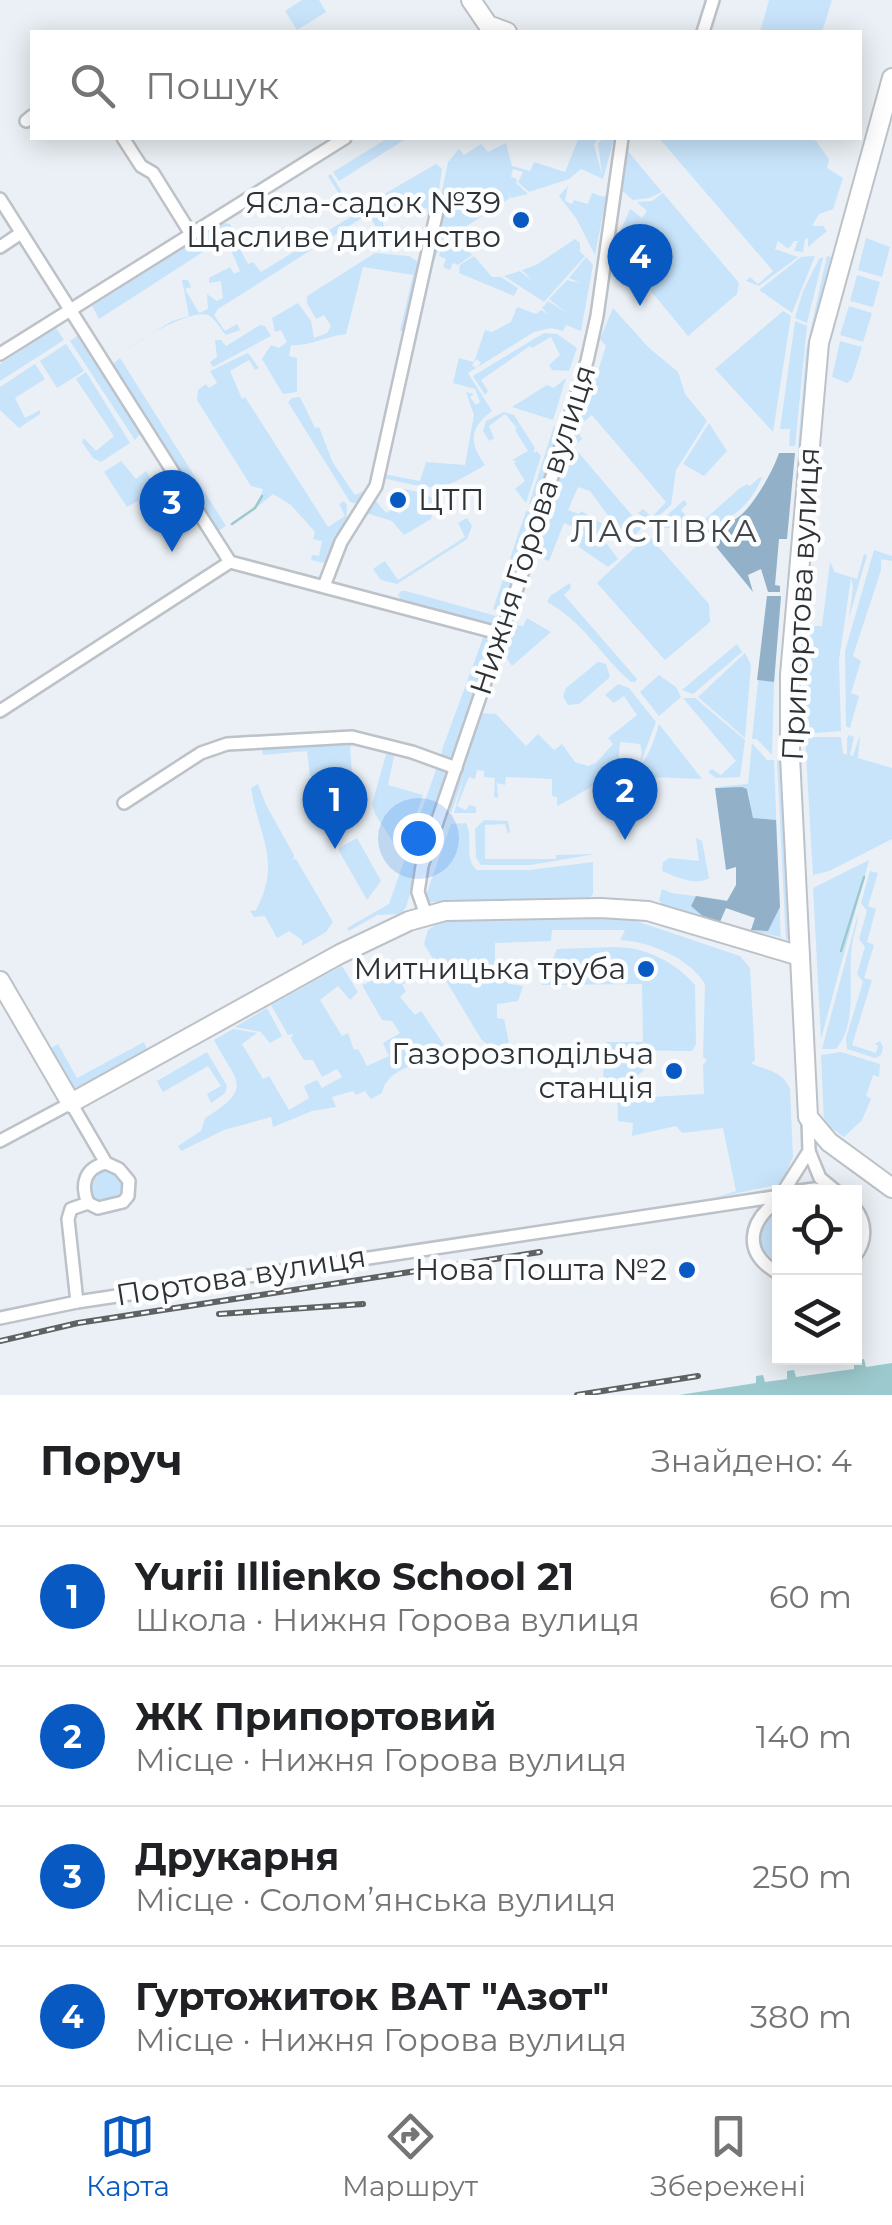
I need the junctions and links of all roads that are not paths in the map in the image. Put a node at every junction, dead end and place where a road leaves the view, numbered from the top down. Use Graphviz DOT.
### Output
graph roads {
  1 [pos="471,0"];
  2 [pos="713,0"];
  3 [pos="501,30"];
  4 [pos="704,30"];
  5 [pos="892,78"];
  6 [pos="868,132"];
  7 [pos="123,140"];
  8 [pos="342,140"];
  9 [pos="622,140"];
  10 [pos="0,199"];
  11 [pos="437,211"];
  12 [pos="22,234"];
  13 [pos="191,234"];
  14 [pos="0,246"];
  15 [pos="70,310"];
  16 [pos="0,354"];
  17 [pos="230,562"];
  18 [pos="324,586"];
  19 [pos="502,634"];
  20 [pos="0,711"];
  21 [pos="456,768"];
  22 [pos="124,803"];
  23 [pos="426,915"];
  24 [pos="800,956"];
  25 [pos="0,981"];
  26 [pos="71,1103"];
  27 [pos="808,1117"];
  28 [pos="0,1141"];
  29 [pos="809,1151"];
  30 [pos="106,1163"];
  31 [pos="787,1185"];
  32 [pos="826,1185"];
  33 [pos="892,1188"];
  34 [pos="772,1198"];
  35 [pos="88,1203"];
  36 [pos="772,1204"];
  37 [pos="772,1269"];
  38 [pos="77,1302"];
  39 [pos="0,1318"];
  1 -- 3 [label="main road"];
  2 -- 4 [label="street"];
  5 -- 6 [label="main road, Припортова вулиця"];
  6 -- 24 [label="main road, Припортова вулиця"];
  7 -- 13 [label="street"];
  8 -- 13 [label="street"];
  9 -- 19 [label="street, Нижня Горова вулиця"];
  10 -- 12 [label="street"];
  11 -- 18 [label="street"];
  12 -- 14 [label="street"];
  12 -- 15 [label="street"];
  13 -- 15 [label="street"];
  15 -- 16 [label="street"];
  15 -- 17 [label="street"];
  17 -- 18 [label="street"];
  17 -- 20 [label="street"];
  18 -- 19 [label="street"];
  19 -- 21 [label="street, Нижня Горова вулиця"];
  21 -- 22 [label="street"];
  21 -- 23 [label="street, Нижня Горова вулиця"];
  23 -- 24 [label="main road"];
  23 -- 26 [label="main road"];
  24 -- 27 [label="main road, Припортова вулиця"];
  25 -- 26 [label="main road"];
  26 -- 28 [label="street"];
  26 -- 30 [label="street"];
  27 -- 29 [label="street, Припортова вулиця"];
  27 -- 33 [label="main road"];
  29 -- 31 [label="street"];
  29 -- 32 [label="street"];
  30 -- 35 [label="street"];
  30 -- 35 [label="street"];
  34 -- 38 [label="street, Портова вулиця"];
  35 -- 38 [label="street"];
  36 -- 37 [label="street"];
  38 -- 39 [label="street, Портова вулиця"];
}
